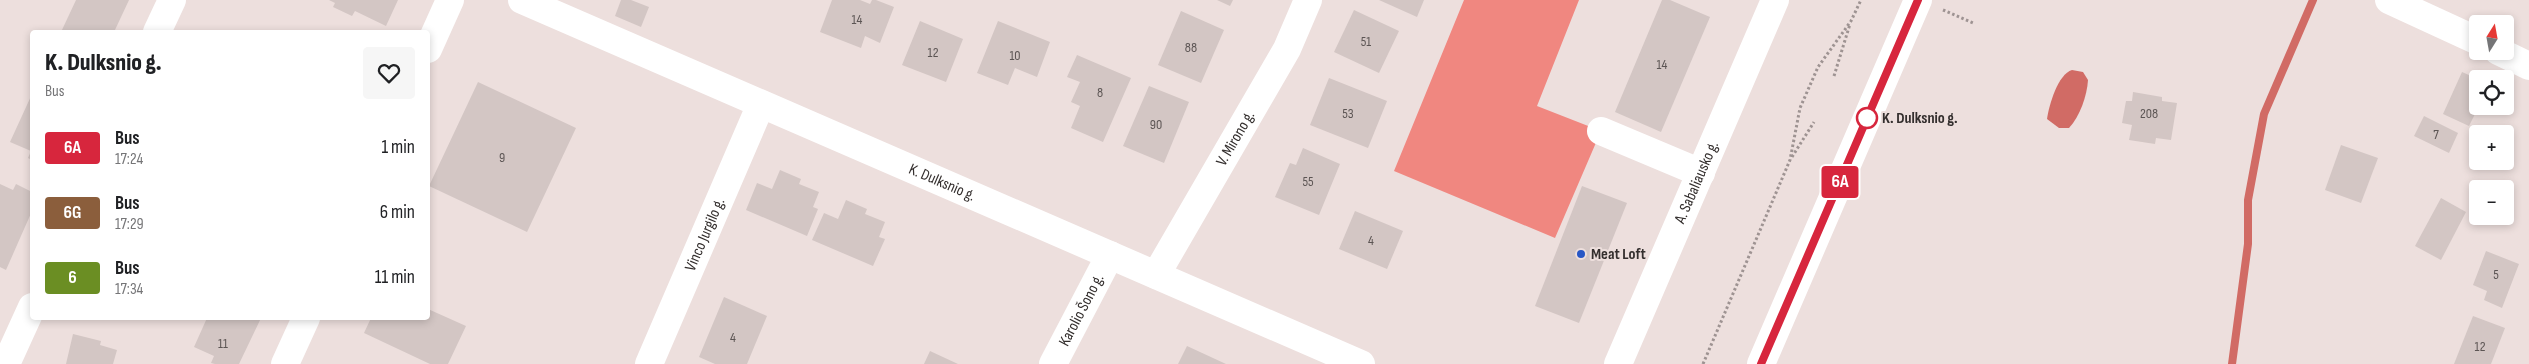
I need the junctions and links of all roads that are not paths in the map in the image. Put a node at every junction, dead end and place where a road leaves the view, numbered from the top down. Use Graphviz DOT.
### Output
graph roads {
  1 [pos="172,0"];
  2 [pos="450,0"];
  3 [pos="522,0"];
  4 [pos="1308,0"];
  5 [pos="1775,0"];
  6 [pos="2389,0"];
  7 [pos="1927,4"];
  8 [pos="158,30"];
  9 [pos="2469,38"];
  10 [pos="430,45"];
  11 [pos="2514,59"];
  12 [pos="2529,66"];
  13 [pos="761,104"];
  14 [pos="1601,131"];
  15 [pos="1701,173"];
  16 [pos="1110,255"];
  17 [pos="1156,275"];
  18 [pos="30,313"];
  19 [pos="305,320"];
  20 [pos="8,363"];
  21 [pos="285,364"];
  22 [pos="649,364"];
  23 [pos="1053,364"];
  24 [pos="1361,364"];
  25 [pos="1618,364"];
  26 [pos="1761,364"];
  1 -- 8 [label="street"];
  2 -- 10 [label="street"];
  3 -- 13 [label="street, K. Dulksnio g."];
  4 -- 17 [label="street, V. Mirono g."];
  5 -- 15 [label="street, A. Sabaliausko g."];
  6 -- 9 [label="street"];
  7 -- 26 [label="street"];
  11 -- 12 [label="street"];
  13 -- 16 [label="street, K. Dulksnio g."];
  13 -- 22 [label="street, Vinco Jurgilo g."];
  14 -- 15 [label="street"];
  15 -- 25 [label="street, A. Sabaliausko g."];
  16 -- 17 [label="street, K. Dulksnio g."];
  16 -- 23 [label="street, Karolio Šono g."];
  17 -- 24 [label="street, K. Dulksnio g."];
  18 -- 20 [label="street"];
  19 -- 21 [label="street"];
}
